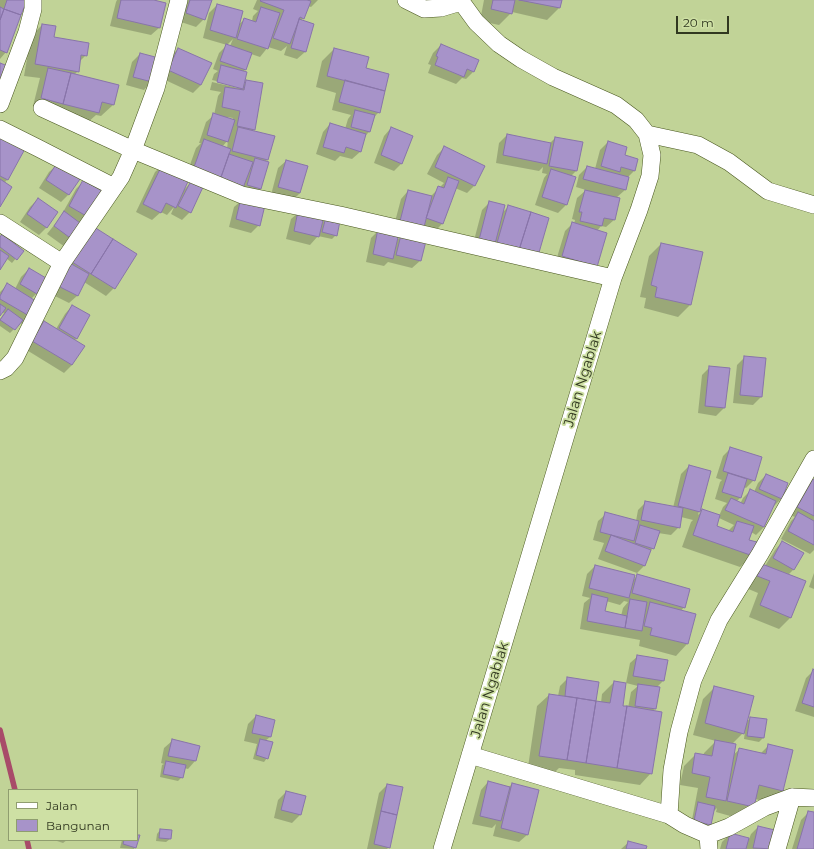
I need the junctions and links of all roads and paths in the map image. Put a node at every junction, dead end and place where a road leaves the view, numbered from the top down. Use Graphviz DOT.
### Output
graph roads {
  1 [pos="33,0"];
  2 [pos="179,0"];
  3 [pos="406,0"];
  4 [pos="460,1"];
  5 [pos="0,104"];
  6 [pos="42,108"];
  7 [pos="0,129"];
  8 [pos="647,134"];
  9 [pos="133,150"];
  10 [pos="114,187"];
  11 [pos="814,206"];
  12 [pos="0,223"];
  13 [pos="62,263"];
  14 [pos="613,278"];
  15 [pos="0,371"];
  16 [pos="814,460"];
  17 [pos="470,755"];
  18 [pos="792,797"];
  19 [pos="814,798"];
  20 [pos="669,815"];
  21 [pos="709,842"];
  22 [pos="442,849"];
  23 [pos="777,849"];
  1 -- 5 [label="street"];
  2 -- 9 [label="street"];
  3 -- 4 [label="street"];
  4 -- 8 [label="street, Jalan Ngablak"];
  6 -- 9 [label="street"];
  7 -- 10 [label="street"];
  8 -- 11 [label="street"];
  8 -- 14 [label="street, Jalan Ngablak"];
  9 -- 10 [label="street"];
  9 -- 14 [label="street"];
  10 -- 13 [label="street"];
  12 -- 13 [label="street"];
  13 -- 15 [label="street"];
  14 -- 17 [label="street, Jalan Ngablak"];
  16 -- 20 [label="street"];
  17 -- 20 [label="street"];
  17 -- 22 [label="street, Jalan Ngablak"];
  18 -- 19 [label="street"];
  18 -- 21 [label="street"];
  18 -- 23 [label="street"];
  20 -- 21 [label="street"];
}
